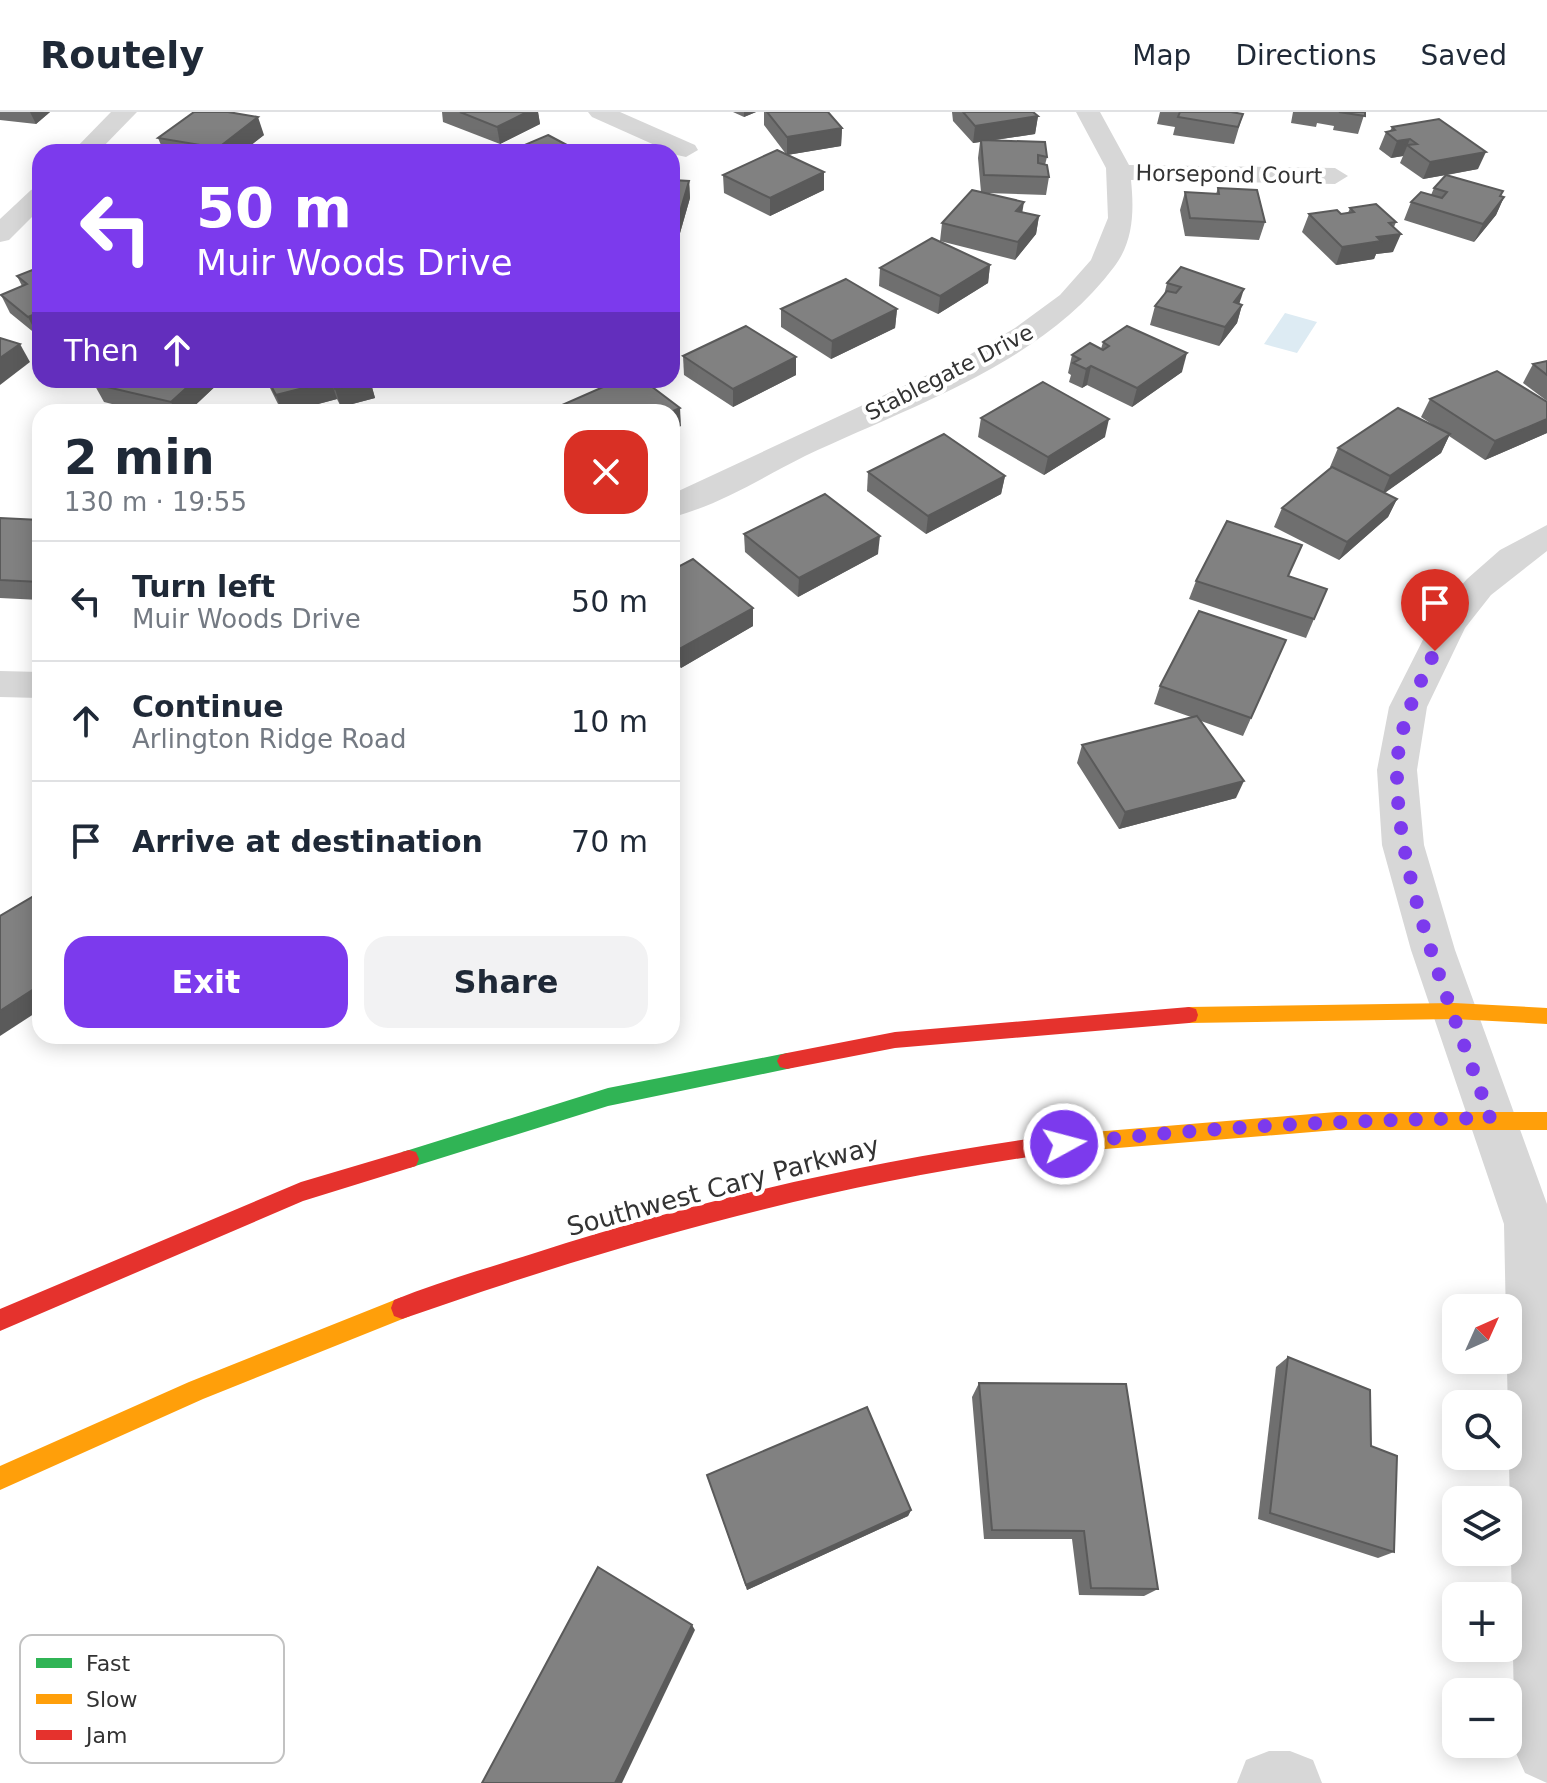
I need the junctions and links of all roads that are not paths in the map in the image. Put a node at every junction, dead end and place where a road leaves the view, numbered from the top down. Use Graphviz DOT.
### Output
graph roads {
  1 [pos="125,112"];
  2 [pos="600,112"];
  3 [pos="1088,112"];
  4 [pos="92,144"];
  5 [pos="672,144"];
  6 [pos="680,147"];
  7 [pos="686,150"];
  8 [pos="1122,172"];
  9 [pos="1335,176"];
  10 [pos="32,202"];
  11 [pos="2,230"];
  12 [pos="32,230"];
  13 [pos="680,503"];
  14 [pos="1547,536"];
  15 [pos="1454,1011"];
  16 [pos="1547,1016"];
  17 [pos="1490,1118"];
  18 [pos="1547,1121"];
  19 [pos="0,1320"];
  20 [pos="0,1478"];
  21 [pos="1547,1751"];
  22 [pos="1269,1783"];
  23 [pos="1290,1783"];
  1 -- 4 [label="street"];
  2 -- 5 [label="street"];
  3 -- 8 [label="street, Stablegate Drive"];
  6 -- 7 [label="street"];
  8 -- 9 [label="street, Horsepond Court"];
  8 -- 13 [label="street, Stablegate Drive"];
  10 -- 11 [label="street"];
  11 -- 12 [label="street"];
  14 -- 15 [label="street"];
  15 -- 16 [label="main road"];
  15 -- 17 [label="street"];
  15 -- 19 [label="main road"];
  17 -- 18 [label="main road, Southwest Cary Parkway"];
  17 -- 20 [label="main road, Southwest Cary Parkway"];
  17 -- 21 [label="street"];
  22 -- 23 [label="street"];
}
